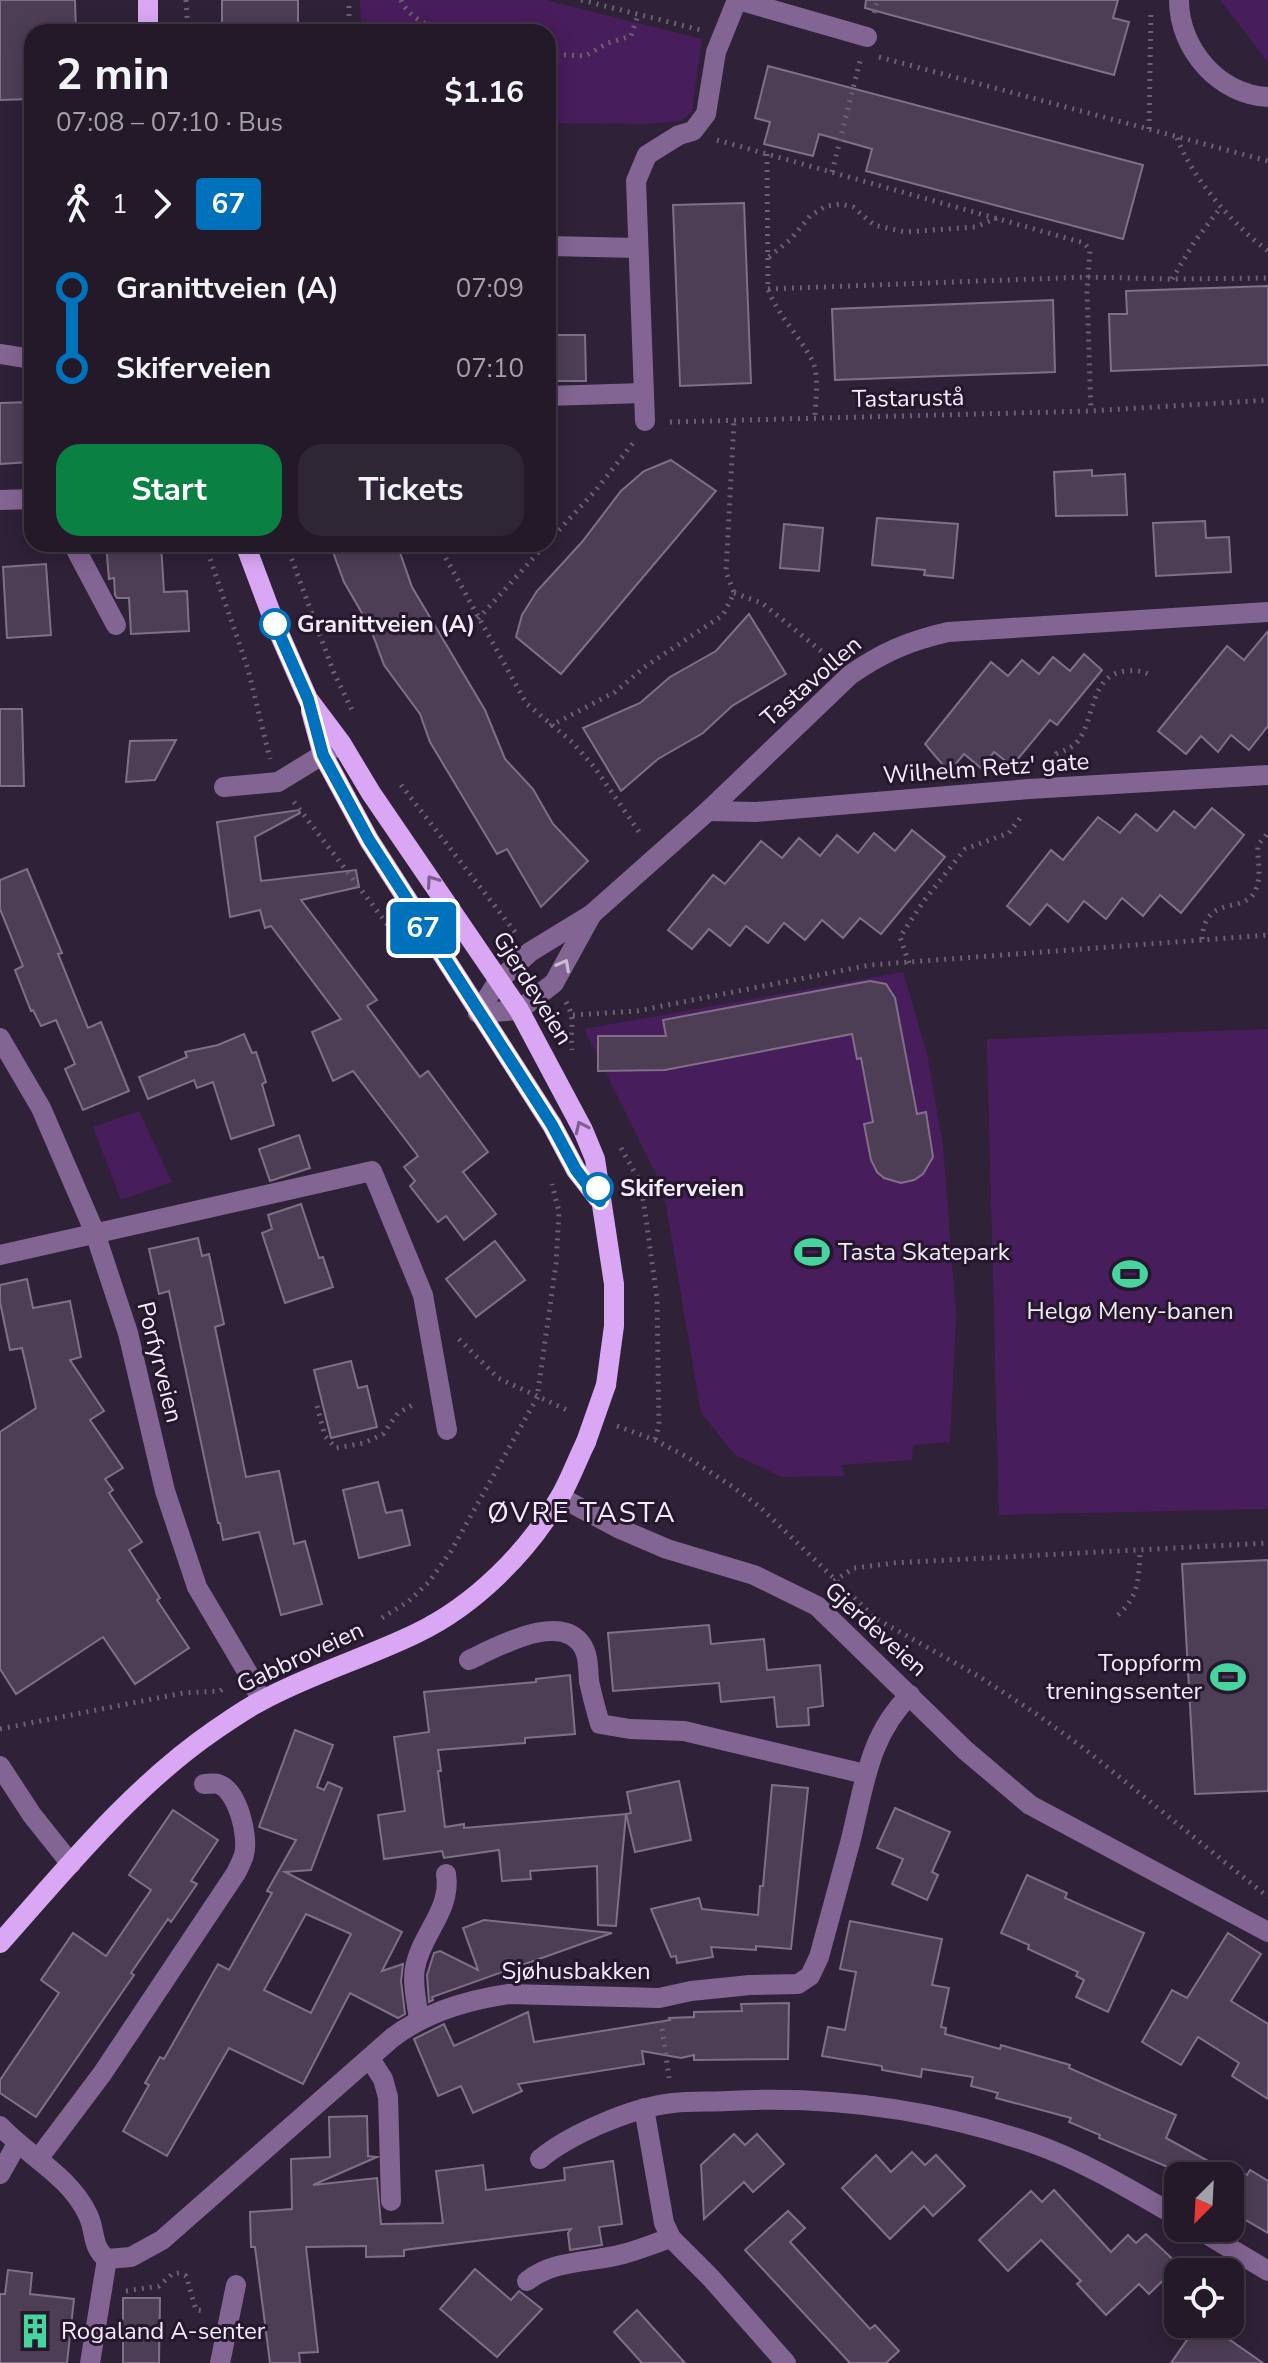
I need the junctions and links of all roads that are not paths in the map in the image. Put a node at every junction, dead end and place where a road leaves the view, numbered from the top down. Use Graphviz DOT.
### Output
graph roads {
  1 [pos="148,0"];
  2 [pos="738,0"];
  3 [pos="1179,0"];
  4 [pos="148,24"];
  5 [pos="865,45"];
  6 [pos="1268,97"];
  7 [pos="556,246"];
  8 [pos="638,248"];
  9 [pos="0,354"];
  10 [pos="24,358"];
  11 [pos="643,393"];
  12 [pos="556,396"];
  13 [pos="645,421"];
  14 [pos="24,499"];
  15 [pos="0,500"];
  16 [pos="77,552"];
  17 [pos="248,552"];
  18 [pos="1268,612"];
  19 [pos="116,625"];
  20 [pos="308,699"];
  21 [pos="341,743"];
  22 [pos="323,755"];
  23 [pos="1268,775"];
  24 [pos="224,787"];
  25 [pos="708,811"];
  26 [pos="592,914"];
  27 [pos="498,981"];
  28 [pos="519,1010"];
  29 [pos="478,1013"];
  30 [pos="0,1038"];
  31 [pos="600,1201"];
  32 [pos="95,1233"];
  33 [pos="0,1255"];
  34 [pos="447,1430"];
  35 [pos="560,1497"];
  36 [pos="469,1660"];
  37 [pos="910,1695"];
  38 [pos="261,1700"];
  39 [pos="0,1766"];
  40 [pos="865,1774"];
  41 [pos="204,1784"];
  42 [pos="71,1864"];
  43 [pos="446,1874"];
  44 [pos="1268,1932"];
  45 [pos="0,1943"];
  46 [pos="419,2019"];
  47 [pos="370,2059"];
  48 [pos="644,2108"];
  49 [pos="0,2126"];
  50 [pos="17,2144"];
  51 [pos="38,2159"];
  52 [pos="540,2159"];
  53 [pos="0,2174"];
  54 [pos="391,2201"];
  55 [pos="1164,2209"];
  56 [pos="671,2238"];
  57 [pos="1219,2242"];
  58 [pos="107,2259"];
  59 [pos="1268,2271"];
  60 [pos="527,2281"];
  61 [pos="236,2285"];
  62 [pos="779,2361"];
  63 [pos="90,2363"];
  64 [pos="220,2363"];
  1 -- 4 [label="main road"];
  2 -- 5 [label="street"];
  2 -- 8 [label="street"];
  3 -- 6 [label="street"];
  7 -- 8 [label="street"];
  8 -- 11 [label="street"];
  9 -- 10 [label="street"];
  11 -- 12 [label="street"];
  11 -- 13 [label="street"];
  14 -- 15 [label="street"];
  16 -- 19 [label="street"];
  17 -- 20 [label="main road, Gjerdeveien"];
  18 -- 25 [label="street, Tastavollen"];
  20 -- 21 [label="main road, Gjerdeveien"];
  20 -- 22 [label="main road, Gjerdeveien"];
  21 -- 22 [label="street"];
  27 -- 21 [label="main road, Gjerdeveien, one-way"];
  22 -- 24 [label="street"];
  22 -- 29 [label="main road, Gjerdeveien"];
  23 -- 25 [label="street, Wilhelm Retz' gate"];
  25 -- 26 [label="street, Tastavollen"];
  26 -- 27 [label="street, Tastavollen"];
  28 -- 26 [label="street, Tastavollen, one-way"];
  27 -- 28 [label="main road, Gjerdeveien"];
  27 -- 29 [label="street, Tastavollen"];
  28 -- 29 [label="street"];
  31 -- 28 [label="main road, Gjerdeveien, one-way"];
  29 -- 31 [label="main road, Gjerdeveien"];
  30 -- 32 [label="street, Porfyrveien"];
  31 -- 35 [label="main road, Gjerdeveien, bridge"];
  32 -- 33 [label="street"];
  32 -- 34 [label="street"];
  32 -- 38 [label="street, Porfyrveien"];
  35 -- 37 [label="street, Gjerdeveien"];
  35 -- 38 [label="main road, Gabbroveien"];
  36 -- 40 [label="street"];
  37 -- 40 [label="street, Sjøhusbakken"];
  37 -- 44 [label="street, Gjerdeveien"];
  38 -- 42 [label="main road, Gabbroveien"];
  39 -- 42 [label="street"];
  40 -- 46 [label="street, Sjøhusbakken"];
  41 -- 51 [label="street"];
  42 -- 45 [label="main road, Gabbroveien"];
  43 -- 46 [label="street"];
  46 -- 47 [label="street, Sjøhusbakken"];
  47 -- 54 [label="street"];
  47 -- 58 [label="street, Sjøhusbakken"];
  48 -- 52 [label="street"];
  48 -- 55 [label="street"];
  48 -- 56 [label="street"];
  49 -- 50 [label="street"];
  50 -- 51 [label="street"];
  50 -- 53 [label="street"];
  51 -- 58 [label="street"];
  56 -- 60 [label="street"];
  56 -- 62 [label="street"];
  57 -- 59 [label="street"];
  58 -- 63 [label="street"];
  61 -- 64 [label="street"];
}
